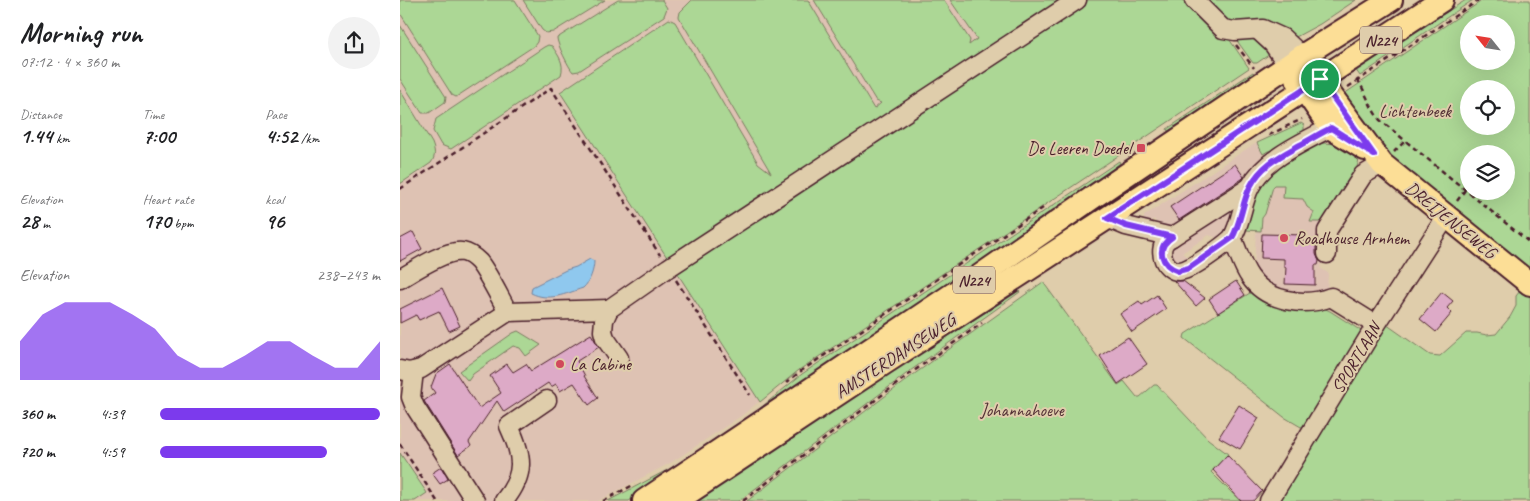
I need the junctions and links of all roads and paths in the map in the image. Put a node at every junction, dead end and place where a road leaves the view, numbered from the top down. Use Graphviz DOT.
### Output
graph roads {
  1 [pos="1077,0"];
  2 [pos="1194,0"];
  3 [pos="1391,0"];
  4 [pos="1442,0"];
  5 [pos="1479,0"];
  6 [pos="1222,29"];
  7 [pos="1295,61"];
  8 [pos="1254,68"];
  9 [pos="1358,80"];
  10 [pos="1311,84"];
  11 [pos="1325,103"];
  12 [pos="1340,123"];
  13 [pos="1263,138"];
  14 [pos="1378,159"];
  15 [pos="1250,186"];
  16 [pos="400,189"];
  17 [pos="1446,217"];
  18 [pos="1107,218"];
  19 [pos="1172,237"];
  20 [pos="1232,238"];
  21 [pos="1530,243"];
  22 [pos="1327,254"];
  23 [pos="668,268"];
  24 [pos="400,279"];
  25 [pos="1530,284"];
  26 [pos="609,308"];
  27 [pos="508,312"];
  28 [pos="989,318"];
  29 [pos="1376,325"];
  30 [pos="619,358"];
  31 [pos="407,370"];
  32 [pos="750,395"];
  33 [pos="547,400"];
  34 [pos="400,444"];
  35 [pos="437,501"];
  36 [pos="475,501"];
  37 [pos="504,501"];
  38 [pos="644,501"];
  39 [pos="676,501"];
  40 [pos="743,501"];
  41 [pos="1270,501"];
  1 -- 23 [label="street"];
  2 -- 6 [label="street"];
  3 -- 7 [label="main road, AMSTERDAMSEWEG / N224"];
  4 -- 10 [label="main road, AMSTERDAMSEWEG / N224"];
  5 -- 9 [label="path"];
  6 -- 7 [label="street"];
  6 -- 8 [label="path"];
  7 -- 10 [label="main road, DREIJENSEWEG"];
  7 -- 38 [label="main road, AMSTERDAMSEWEG / N224"];
  9 -- 11 [label="path"];
  9 -- 21 [label="path, DREIJENSEWEG"];
  10 -- 11 [label="main road, DREIJENSEWEG"];
  10 -- 18 [label="main road, AMSTERDAMSEWEG / N224"];
  11 -- 12 [label="main road, DREIJENSEWEG"];
  11 -- 13 [label="path"];
  12 -- 14 [label="main road, DREIJENSEWEG"];
  12 -- 15 [label="street"];
  14 -- 17 [label="main road, DREIJENSEWEG"];
  14 -- 22 [label="street"];
  15 -- 19 [label="street"];
  15 -- 20 [label="street"];
  16 -- 23 [label="path"];
  17 -- 25 [label="main road, DREIJENSEWEG"];
  17 -- 29 [label="street, SPORTLAAN"];
  18 -- 19 [label="street"];
  18 -- 39 [label="main road, AMSTERDAMSEWEG / N224"];
  19 -- 20 [label="street"];
  20 -- 29 [label="street"];
  23 -- 26 [label="street"];
  23 -- 32 [label="path"];
  24 -- 27 [label="street"];
  26 -- 27 [label="street"];
  26 -- 30 [label="street"];
  27 -- 31 [label="street"];
  28 -- 40 [label="path, AMSTERDAMSEWEG"];
  29 -- 41 [label="street, SPORTLAAN"];
  31 -- 36 [label="street"];
  33 -- 37 [label="street"];
  34 -- 35 [label="path"];
}
